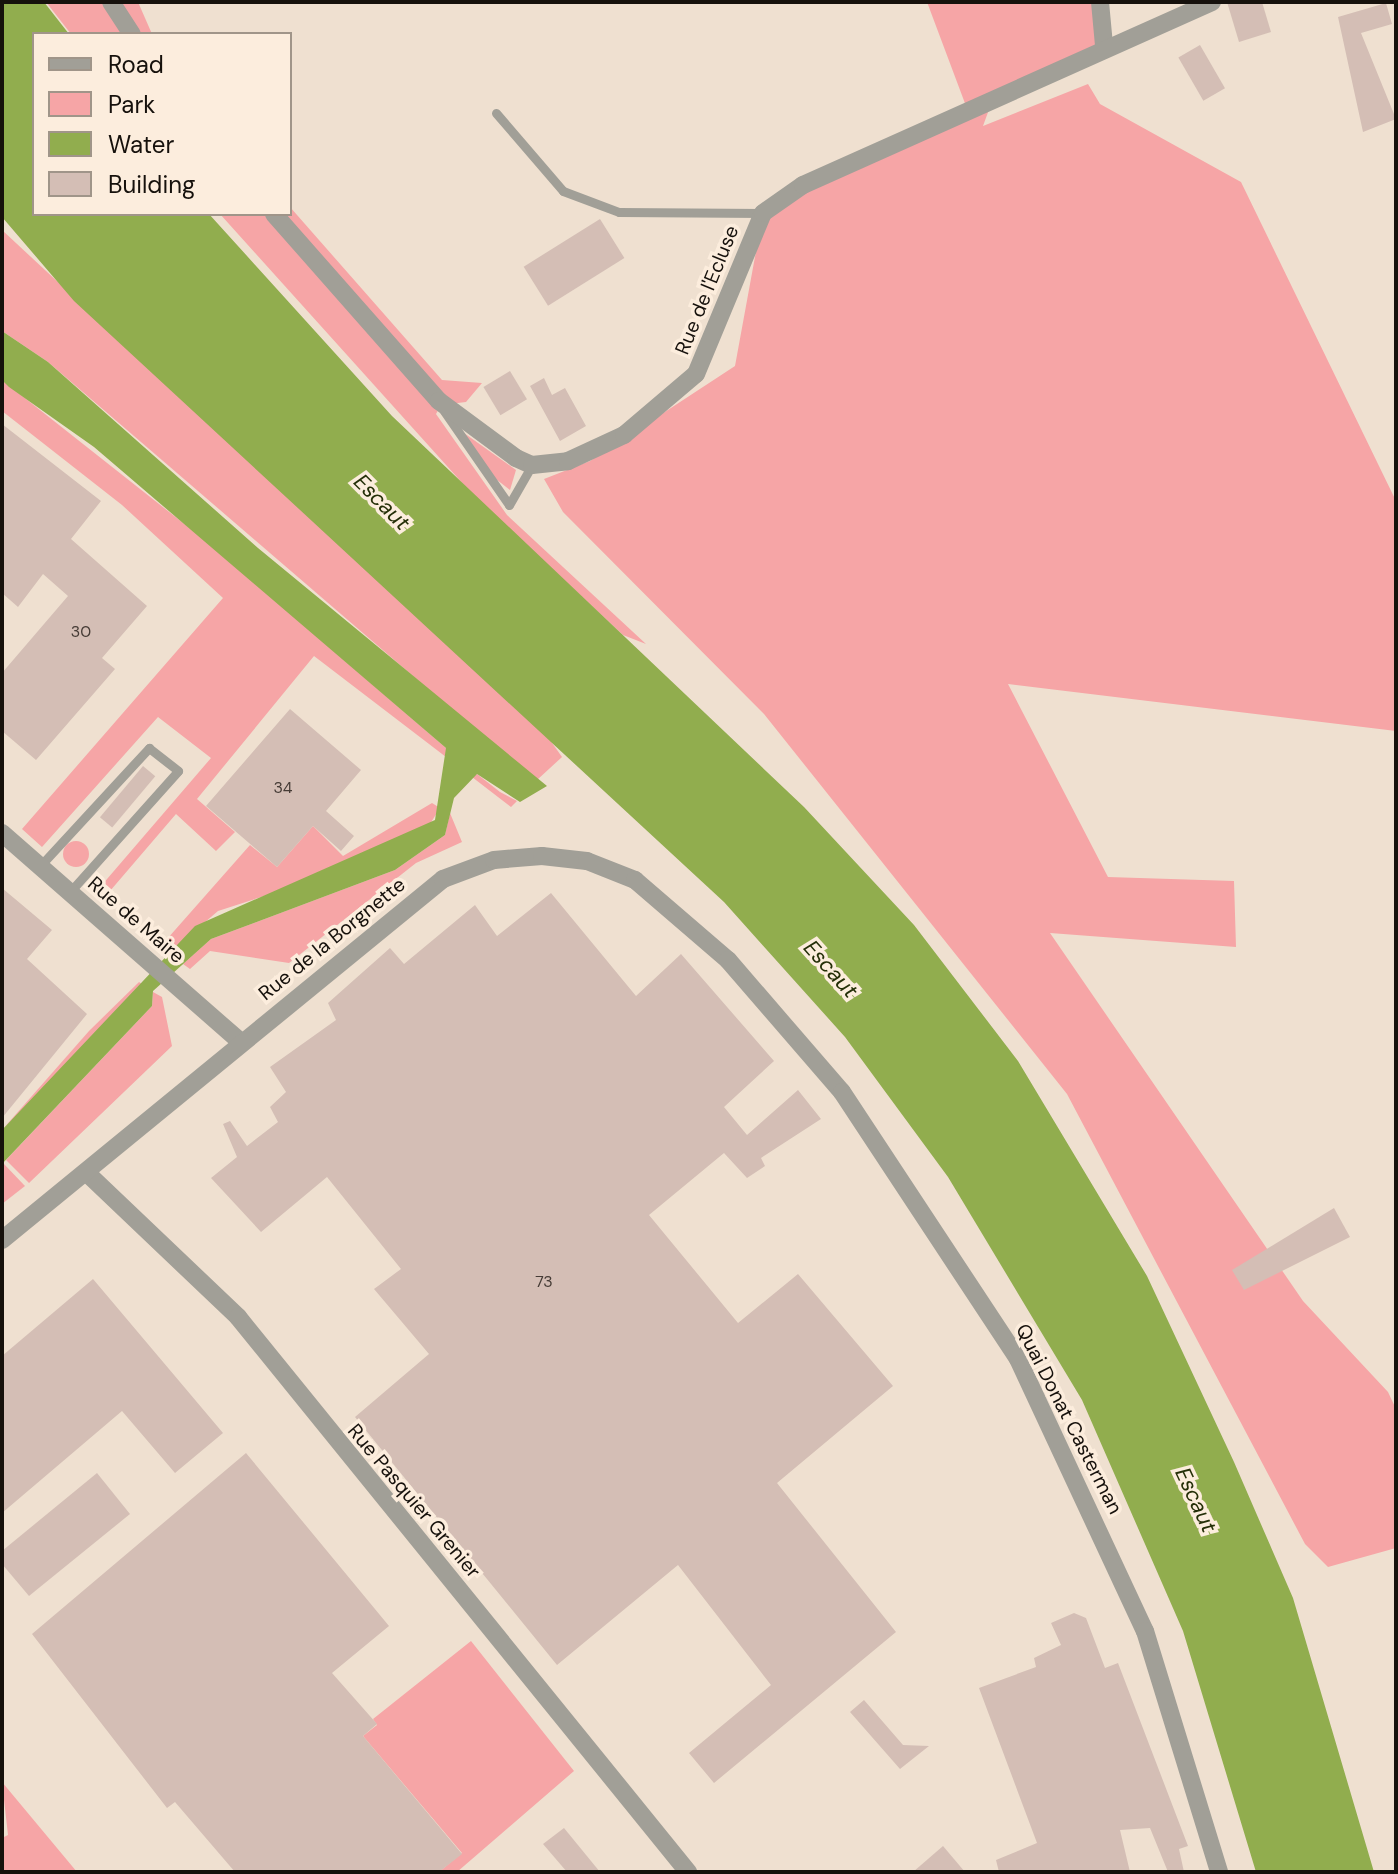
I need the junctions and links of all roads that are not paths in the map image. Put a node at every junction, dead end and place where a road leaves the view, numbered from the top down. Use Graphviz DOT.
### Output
graph roads {
  1 [pos="111,2"];
  2 [pos="1100,2"];
  3 [pos="1212,2"];
  4 [pos="131,32"];
  5 [pos="1104,45"];
  6 [pos="496,113"];
  7 [pos="763,213"];
  8 [pos="276,216"];
  9 [pos="439,401"];
  10 [pos="532,465"];
  11 [pos="2,833"];
  12 [pos="40,866"];
  13 [pos="70,892"];
  14 [pos="728,960"];
  15 [pos="240,1041"];
  16 [pos="89,1175"];
  17 [pos="2,1240"];
  18 [pos="688,1872"];
  19 [pos="1219,1872"];
  1 -- 4 [label="street"];
  2 -- 5 [label="street"];
  3 -- 5 [label="street, Rue de l'Ecluse"];
  5 -- 7 [label="street, Rue de l'Ecluse"];
  6 -- 7 [label="lane"];
  7 -- 10 [label="street, Rue de l'Ecluse"];
  8 -- 9 [label="street"];
  9 -- 10 [label="street"];
  9 -- 10 [label="lane"];
  11 -- 12 [label="street, Rue de Maire"];
  12 -- 13 [label="street, Rue de Maire"];
  12 -- 13 [label="lane"];
  13 -- 15 [label="street, Rue de Maire"];
  14 -- 15 [label="street, Rue de la Borgnette"];
  14 -- 19 [label="street, Quai Donat Casterman"];
  15 -- 16 [label="street, Rue de la Borgnette"];
  16 -- 17 [label="street, Rue de la Borgnette"];
  16 -- 18 [label="street, Rue Pasquier Grenier"];
}
